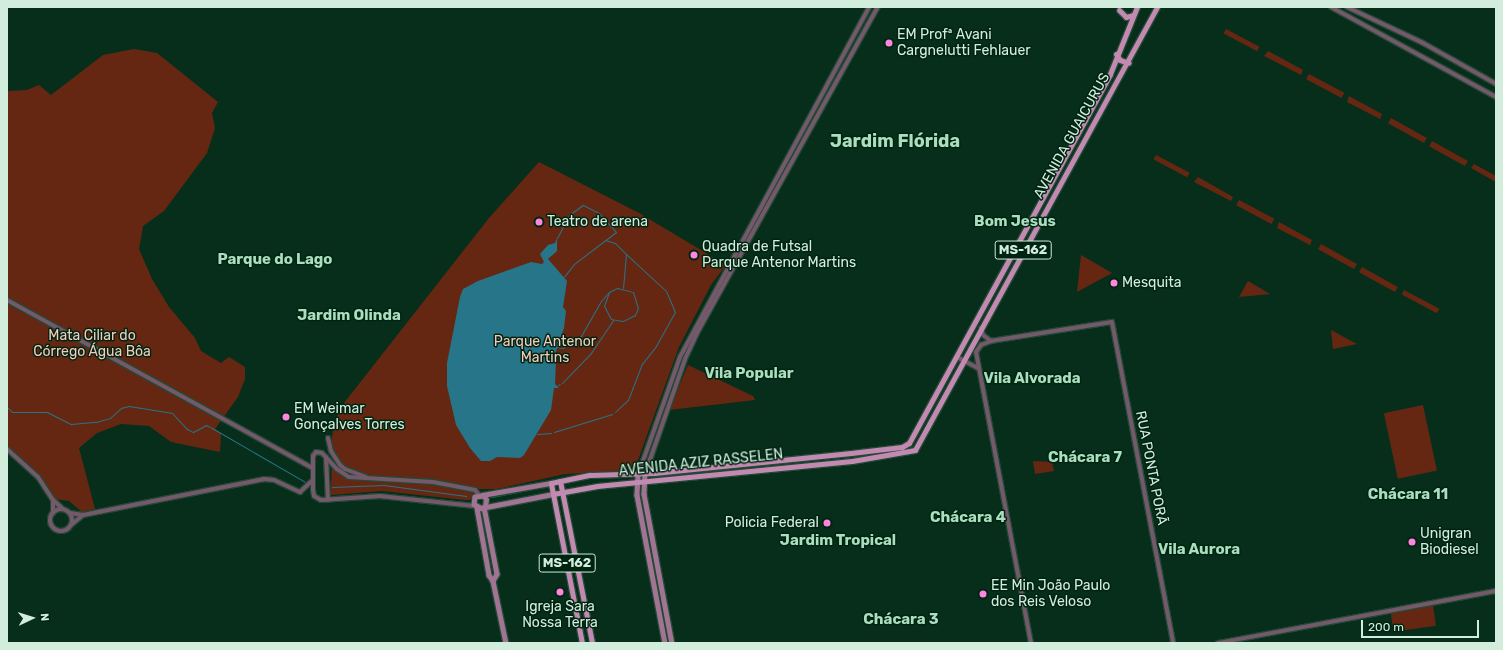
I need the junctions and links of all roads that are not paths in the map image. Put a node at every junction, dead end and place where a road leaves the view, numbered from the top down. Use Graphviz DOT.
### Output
graph roads {
  1 [pos="869,7"];
  2 [pos="878,7"];
  3 [pos="1137,7"];
  4 [pos="1157,7"];
  5 [pos="1331,7"];
  6 [pos="1346,7"];
  7 [pos="1119,10"];
  8 [pos="1133,15"];
  9 [pos="1116,54"];
  10 [pos="1129,63"];
  11 [pos="1496,84"];
  12 [pos="1496,97"];
  13 [pos="722,278"];
  14 [pos="726,281"];
  15 [pos="7,300"];
  16 [pos="980,327"];
  17 [pos="991,341"];
  18 [pos="957,357"];
  19 [pos="963,361"];
  20 [pos="978,368"];
  21 [pos="328,438"];
  22 [pos="909,443"];
  23 [pos="918,446"];
  24 [pos="7,449"];
  25 [pos="326,456"];
  26 [pos="311,467"];
  27 [pos="645,474"];
  28 [pos="638,475"];
  29 [pos="367,477"];
  30 [pos="312,480"];
  31 [pos="560,481"];
  32 [pos="637,482"];
  33 [pos="644,482"];
  34 [pos="551,483"];
  35 [pos="562,492"];
  36 [pos="553,494"];
  37 [pos="481,495"];
  38 [pos="53,500"];
  39 [pos="328,500"];
  40 [pos="476,507"];
  41 [pos="484,507"];
  42 [pos="64,509"];
  43 [pos="53,513"];
  44 [pos="70,513"];
  45 [pos="83,515"];
  46 [pos="71,525"];
  47 [pos="495,566"];
  48 [pos="488,568"];
  49 [pos="493,581"];
  50 [pos="1496,591"];
  51 [pos="506,643"];
  52 [pos="582,643"];
  53 [pos="592,643"];
  54 [pos="665,643"];
  55 [pos="672,643"];
  56 [pos="1031,643"];
  57 [pos="1173,643"];
  58 [pos="1218,643"];
  1 -- 13 [label="street"];
  2 -- 14 [label="street"];
  3 -- 8 [label="main road, AVENIDA GUAICURUS / MS-162"];
  4 -- 10 [label="main road, AVENIDA GUAICURUS / MS-162"];
  5 -- 12 [label="street"];
  6 -- 11 [label="street"];
  7 -- 8 [label="main road"];
  8 -- 9 [label="main road, AVENIDA GUAICURUS / MS-162"];
  9 -- 10 [label="main road"];
  9 -- 18 [label="main road, AVENIDA GUAICURUS / MS-162"];
  10 -- 16 [label="main road, AVENIDA GUAICURUS / MS-162"];
  13 -- 14 [label="street"];
  13 -- 28 [label="street"];
  14 -- 27 [label="street"];
  15 -- 26 [label="street"];
  16 -- 17 [label="street"];
  16 -- 19 [label="main road, AVENIDA GUAICURUS / MS-162"];
  17 -- 20 [label="street"];
  17 -- 57 [label="street, RUA PONTA PORÃ"];
  18 -- 19 [label="street"];
  18 -- 22 [label="main road, AVENIDA GUAICURUS / MS-162"];
  19 -- 20 [label="street"];
  19 -- 23 [label="main road, AVENIDA GUAICURUS / MS-162"];
  20 -- 56 [label="street"];
  21 -- 29 [label="street"];
  22 -- 27 [label="main road, AVENIDA AZIZ RASSELEN / MS-162"];
  23 -- 33 [label="main road, AVENIDA AZIZ RASSELEN / MS-162"];
  24 -- 38 [label="street"];
  25 -- 26 [label="street"];
  25 -- 29 [label="street"];
  25 -- 39 [label="street"];
  26 -- 30 [label="street"];
  27 -- 28 [label="main road, AVENIDA AZIZ RASSELEN / MS-162"];
  27 -- 33 [label="main road"];
  28 -- 31 [label="main road, AVENIDA AZIZ RASSELEN / MS-162"];
  28 -- 32 [label="main road"];
  29 -- 37 [label="street"];
  30 -- 39 [label="street"];
  30 -- 45 [label="street"];
  31 -- 34 [label="main road, AVENIDA AZIZ RASSELEN / MS-162"];
  31 -- 35 [label="main road, MS-162"];
  32 -- 33 [label="main road, AVENIDA AZIZ RASSELEN / MS-162"];
  32 -- 35 [label="main road, AVENIDA AZIZ RASSELEN / MS-162"];
  32 -- 54 [label="main road"];
  33 -- 55 [label="main road"];
  34 -- 36 [label="main road, MS-162"];
  34 -- 37 [label="main road, AVENIDA AZIZ RASSELEN"];
  35 -- 36 [label="main road, AVENIDA AZIZ RASSELEN / MS-162"];
  35 -- 53 [label="main road, MS-162"];
  36 -- 41 [label="main road, AVENIDA AZIZ RASSELEN"];
  36 -- 52 [label="main road, MS-162"];
  37 -- 40 [label="main road"];
  37 -- 41 [label="main road"];
  38 -- 42 [label="street"];
  38 -- 43 [label="street"];
  39 -- 40 [label="street"];
  40 -- 41 [label="main road, AVENIDA AZIZ RASSELEN"];
  40 -- 48 [label="main road"];
  41 -- 47 [label="main road"];
  42 -- 43 [label="street"];
  42 -- 44 [label="street"];
  43 -- 46 [label="street"];
  44 -- 45 [label="street"];
  44 -- 46 [label="street"];
  45 -- 46 [label="street"];
  47 -- 48 [label="main road"];
  47 -- 49 [label="main road"];
  48 -- 49 [label="main road"];
  49 -- 51 [label="main road"];
  50 -- 58 [label="street"];
}
